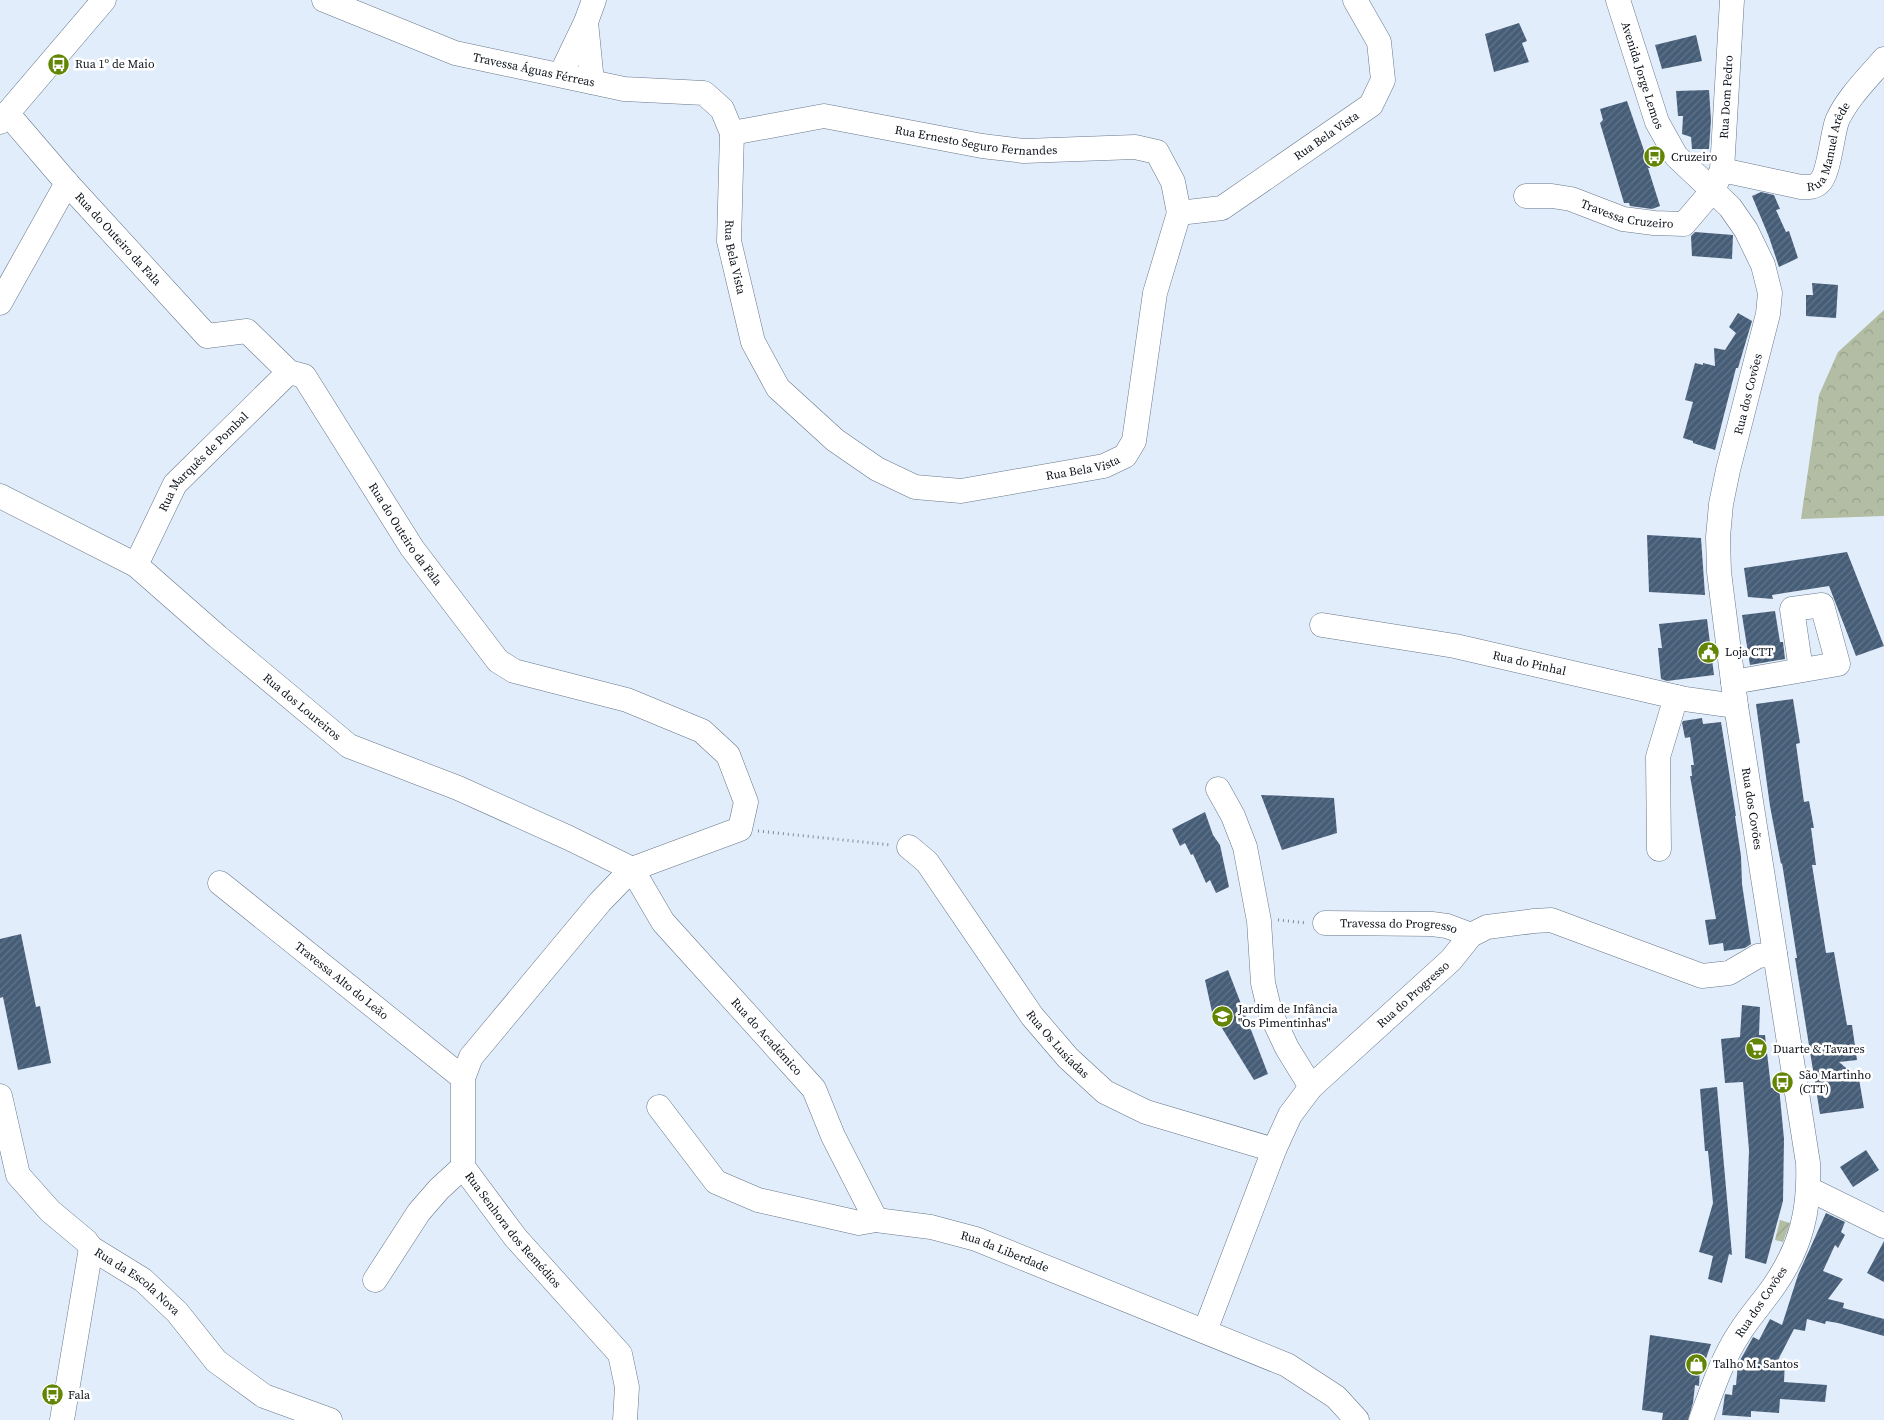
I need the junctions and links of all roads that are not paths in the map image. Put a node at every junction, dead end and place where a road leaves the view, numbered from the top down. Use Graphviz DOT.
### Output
graph roads {
  1 [pos="104,0"];
  2 [pos="324,0"];
  3 [pos="594,0"];
  4 [pos="1356,0"];
  5 [pos="1618,0"];
  6 [pos="1732,0"];
  7 [pos="586,22"];
  8 [pos="1884,59"];
  9 [pos="561,74"];
  10 [pos="592,82"];
  11 [pos="4,118"];
  12 [pos="732,134"];
  13 [pos="1718,180"];
  14 [pos="67,183"];
  15 [pos="1526,196"];
  16 [pos="1179,213"];
  17 [pos="0,303"];
  18 [pos="289,372"];
  19 [pos="0,496"];
  20 [pos="136,565"];
  21 [pos="1322,625"];
  22 [pos="1802,670"];
  23 [pos="1733,682"];
  24 [pos="1676,697"];
  25 [pos="1736,706"];
  26 [pos="1218,790"];
  27 [pos="909,847"];
  28 [pos="1659,849"];
  29 [pos="632,869"];
  30 [pos="220,883"];
  31 [pos="1325,923"];
  32 [pos="1471,935"];
  33 [pos="1775,954"];
  34 [pos="463,1078"];
  35 [pos="1311,1087"];
  36 [pos="0,1096"];
  37 [pos="659,1107"];
  38 [pos="1274,1150"];
  39 [pos="463,1167"];
  40 [pos="1809,1189"];
  41 [pos="876,1220"];
  42 [pos="1884,1226"];
  43 [pos="91,1248"];
  44 [pos="375,1280"];
  45 [pos="1205,1331"];
  46 [pos="62,1420"];
  47 [pos="330,1420"];
  48 [pos="625,1420"];
  49 [pos="1357,1420"];
  50 [pos="1701,1420"];
  1 -- 11 [label="street"];
  2 -- 9 [label="street, Travessa Águas Férreas"];
  3 -- 7 [label="street"];
  4 -- 16 [label="street, Rua Bela Vista"];
  5 -- 13 [label="street, Avenida Jorge Lemos"];
  6 -- 13 [label="street, Rua Dom Pedro"];
  7 -- 9 [label="street"];
  7 -- 10 [label="street"];
  8 -- 13 [label="street, Rua Manuel Arêde"];
  9 -- 10 [label="street, Travessa Águas Férreas"];
  10 -- 12 [label="street, Travessa Águas Férreas"];
  11 -- 14 [label="street, Rua do Outeiro da Fala"];
  12 -- 16 [label="street, Rua Ernesto Seguro Fernandes"];
  12 -- 16 [label="street, Rua Bela Vista"];
  13 -- 15 [label="street, Travessa Cruzeiro"];
  13 -- 23 [label="street, Rua dos Covões"];
  14 -- 17 [label="street"];
  14 -- 18 [label="street, Rua do Outeiro da Fala"];
  18 -- 20 [label="street, Rua Marquês de Pombal"];
  18 -- 29 [label="street, Rua do Outeiro da Fala"];
  19 -- 20 [label="street, Rua dos Loureiros"];
  20 -- 29 [label="street, Rua dos Loureiros"];
  21 -- 24 [label="street, Rua do Pinhal"];
  22 -- 23 [label="street"];
  23 -- 25 [label="street, Rua dos Covões"];
  24 -- 25 [label="street, Rua do Pinhal"];
  24 -- 28 [label="street"];
  25 -- 33 [label="street, Rua dos Covões"];
  26 -- 35 [label="street"];
  27 -- 38 [label="street, Rua Os Lusíadas"];
  29 -- 34 [label="street, Rua Senhora dos Remédios"];
  29 -- 41 [label="street, Rua do Académico"];
  30 -- 34 [label="street, Travessa Alto do Leão"];
  31 -- 32 [label="street, Travessa do Progresso"];
  32 -- 33 [label="street"];
  32 -- 35 [label="street, Rua do Progresso"];
  33 -- 40 [label="street, Rua dos Covões"];
  34 -- 39 [label="street, Rua Senhora dos Remédios"];
  35 -- 38 [label="street, Rua do Progresso"];
  36 -- 43 [label="street, Rua da Escola Nova"];
  37 -- 41 [label="street, Rua da Liberdade"];
  38 -- 45 [label="street, Rua do Progresso"];
  39 -- 44 [label="street"];
  39 -- 48 [label="street, Rua Senhora dos Remédios"];
  40 -- 42 [label="street"];
  40 -- 50 [label="street, Rua dos Covões"];
  41 -- 45 [label="street, Rua da Liberdade"];
  43 -- 46 [label="street"];
  43 -- 47 [label="street, Rua da Escola Nova"];
  45 -- 49 [label="street, Rua da Liberdade"];
}
